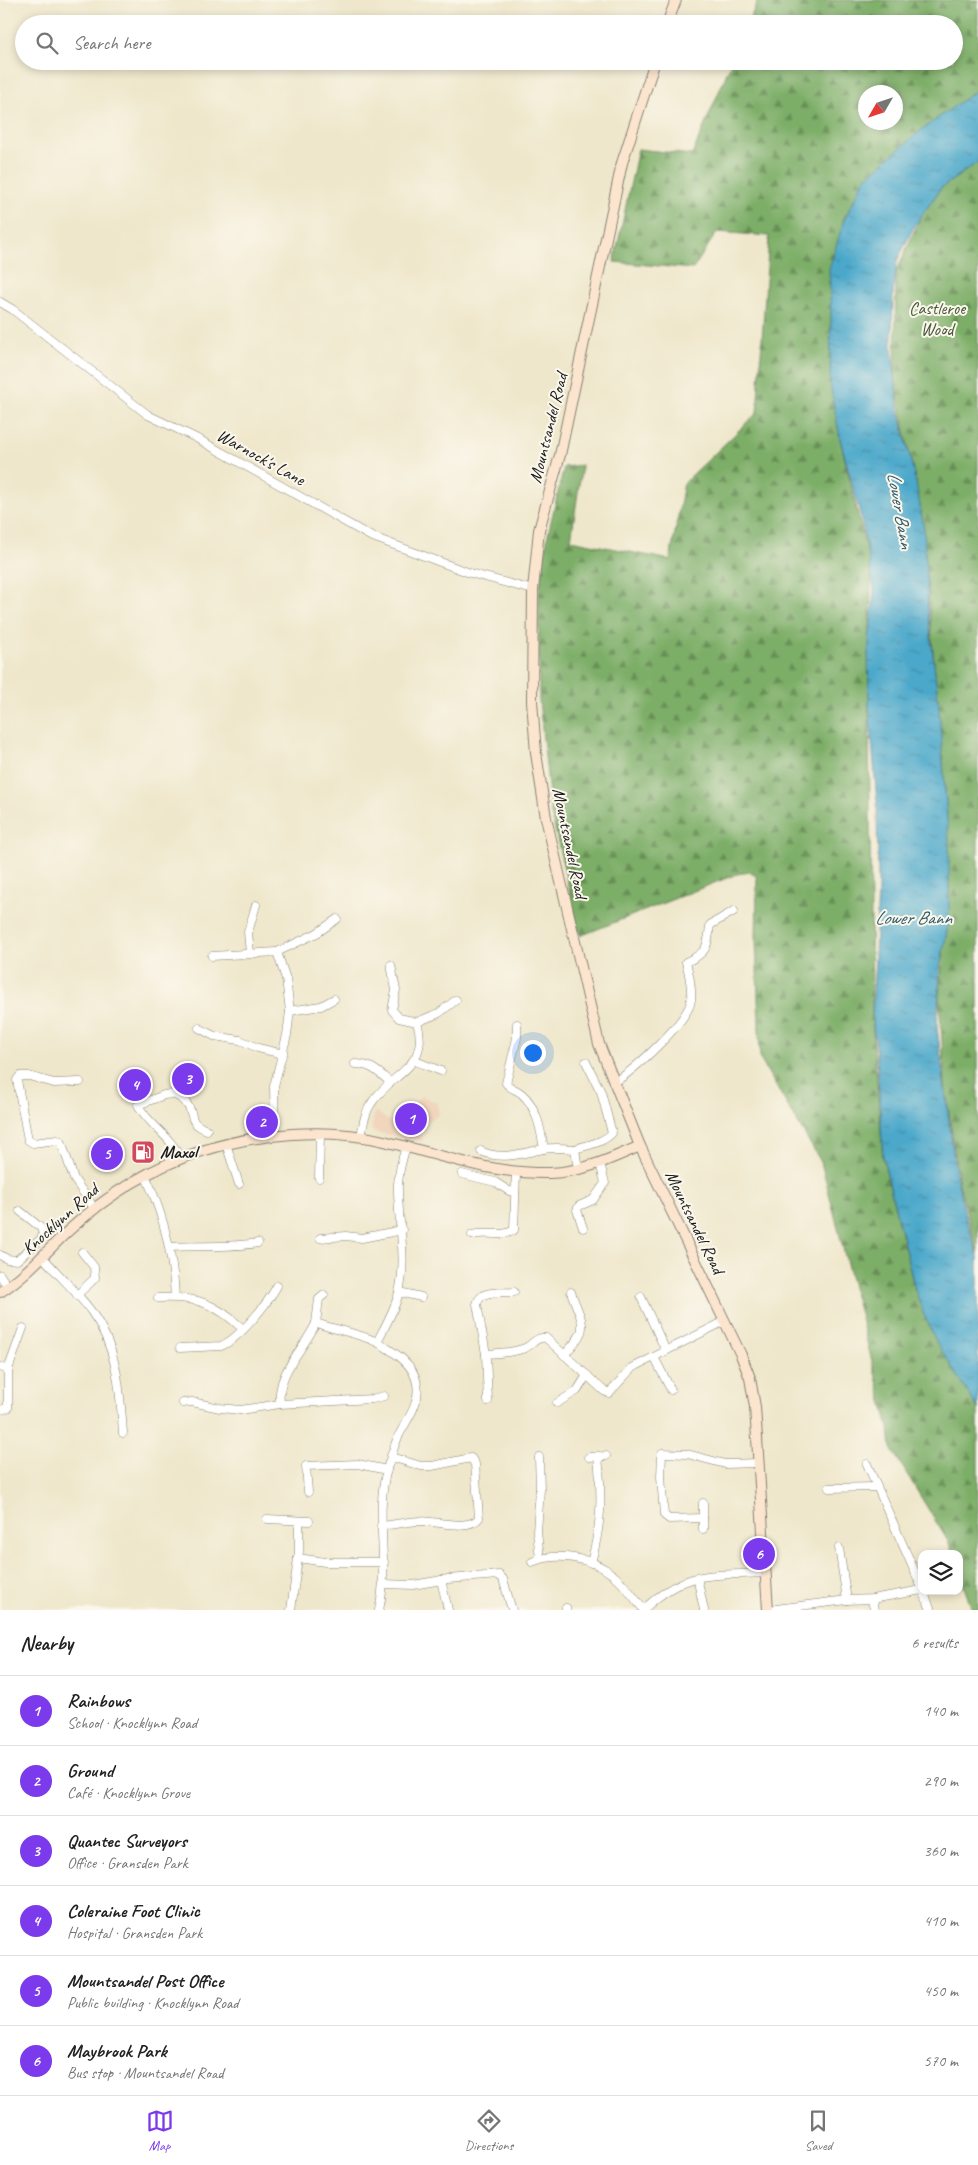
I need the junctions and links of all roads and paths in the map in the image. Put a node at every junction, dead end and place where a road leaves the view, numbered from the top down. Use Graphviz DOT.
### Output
graph roads {
  1 [pos="676,0"];
  2 [pos="670,15"];
  3 [pos="652,70"];
  4 [pos="0,302"];
  5 [pos="533,590"];
  6 [pos="256,905"];
  7 [pos="734,911"];
  8 [pos="337,919"];
  9 [pos="277,952"];
  10 [pos="250,954"];
  11 [pos="212,956"];
  12 [pos="391,965"];
  13 [pos="334,999"];
  14 [pos="456,1000"];
  15 [pos="290,1011"];
  16 [pos="417,1022"];
  17 [pos="517,1024"];
  18 [pos="199,1028"];
  19 [pos="283,1054"];
  20 [pos="415,1061"];
  21 [pos="586,1062"];
  22 [pos="355,1064"];
  23 [pos="441,1071"];
  24 [pos="80,1082"];
  25 [pos="390,1082"];
  26 [pos="613,1083"];
  27 [pos="207,1130"];
  28 [pos="320,1134"];
  29 [pos="275,1135"];
  30 [pos="361,1137"];
  31 [pos="226,1144"];
  32 [pos="640,1146"];
  33 [pos="406,1147"];
  34 [pos="544,1149"];
  35 [pos="575,1149"];
  36 [pos="481,1151"];
  37 [pos="180,1159"];
  38 [pos="600,1163"];
  39 [pos="578,1169"];
  40 [pos="516,1172"];
  41 [pos="462,1174"];
  42 [pos="145,1175"];
  43 [pos="319,1178"];
  44 [pos="239,1184"];
  45 [pos="515,1192"];
  46 [pos="94,1208"];
  47 [pos="20,1211"];
  48 [pos="583,1228"];
  49 [pos="402,1230"];
  50 [pos="472,1235"];
  51 [pos="320,1238"];
  52 [pos="258,1243"];
  53 [pos="169,1247"];
  54 [pos="82,1252"];
  55 [pos="0,1255"];
  56 [pos="42,1256"];
  57 [pos="0,1276"];
  58 [pos="277,1286"];
  59 [pos="4,1290"];
  60 [pos="399,1292"];
  61 [pos="514,1292"];
  62 [pos="571,1292"];
  63 [pos="77,1295"];
  64 [pos="324,1295"];
  65 [pos="175,1297"];
  66 [pos="421,1297"];
  67 [pos="158,1298"];
  68 [pos="641,1298"];
  69 [pos="725,1321"];
  70 [pos="316,1323"];
  71 [pos="23,1328"];
  72 [pos="243,1329"];
  73 [pos="377,1342"];
  74 [pos="180,1348"];
  75 [pos="666,1351"];
  76 [pos="486,1354"];
  77 [pos="564,1355"];
  78 [pos="654,1357"];
  79 [pos="4,1368"];
  80 [pos="587,1375"];
  81 [pos="671,1390"];
  82 [pos="384,1396"];
  83 [pos="488,1401"];
  84 [pos="183,1403"];
  85 [pos="557,1403"];
  86 [pos="280,1404"];
  87 [pos="0,1410"];
  88 [pos="123,1433"];
  89 [pos="391,1457"];
  90 [pos="539,1457"];
  91 [pos="589,1457"];
  92 [pos="759,1463"];
  93 [pos="867,1464"];
  94 [pos="387,1470"];
  95 [pos="876,1486"];
  96 [pos="829,1488"];
  97 [pos="308,1492"];
  98 [pos="703,1503"];
  99 [pos="703,1518"];
  100 [pos="267,1519"];
  101 [pos="300,1521"];
  102 [pos="309,1521"];
  103 [pos="382,1526"];
  104 [pos="703,1528"];
  105 [pos="839,1548"];
  106 [pos="298,1558"];
  107 [pos="540,1559"];
  108 [pos="384,1562"];
  109 [pos="532,1562"];
  110 [pos="591,1563"];
  111 [pos="765,1573"];
  112 [pos="697,1577"];
  113 [pos="441,1580"];
  114 [pos="918,1581"];
  115 [pos="383,1584"];
  116 [pos="918,1591"];
  117 [pos="924,1595"];
  118 [pos="872,1599"];
  119 [pos="847,1600"];
  120 [pos="291,1610"];
  121 [pos="379,1610"];
  122 [pos="448,1610"];
  123 [pos="512,1610"];
  124 [pos="644,1610"];
  125 [pos="704,1610"];
  126 [pos="768,1610"];
  127 [pos="874,1610"];
  128 [pos="931,1610"];
  1 -- 2 [label="street"];
  3 -- 5 [label="street, Mountsandel Road"];
  4 -- 5 [label="street, Warnock's Lane"];
  5 -- 26 [label="street, Mountsandel Road"];
  6 -- 10 [label="street"];
  7 -- 26 [label="street"];
  8 -- 9 [label="street"];
  9 -- 10 [label="street"];
  9 -- 15 [label="street"];
  10 -- 11 [label="street"];
  12 -- 16 [label="street"];
  13 -- 15 [label="street"];
  14 -- 16 [label="street"];
  15 -- 19 [label="street"];
  16 -- 20 [label="street"];
  17 -- 34 [label="street"];
  18 -- 19 [label="street"];
  19 -- 29 [label="street"];
  20 -- 23 [label="street"];
  20 -- 25 [label="street"];
  21 -- 35 [label="street"];
  22 -- 25 [label="street"];
  24 -- 46 [label="street"];
  25 -- 30 [label="street"];
  26 -- 32 [label="street, Mountsandel Road"];
  27 -- 37 [label="street"];
  28 -- 29 [label="street, Knocklynn Road"];
  28 -- 30 [label="street, Knocklynn Road"];
  28 -- 43 [label="street"];
  29 -- 31 [label="street, Knocklynn Road"];
  30 -- 33 [label="street, Knocklynn Road"];
  31 -- 37 [label="street, Knocklynn Road"];
  31 -- 44 [label="street"];
  32 -- 38 [label="street, Knocklynn Road"];
  32 -- 69 [label="street, Mountsandel Road"];
  33 -- 40 [label="street, Knocklynn Road"];
  33 -- 49 [label="street"];
  34 -- 35 [label="street"];
  34 -- 36 [label="street"];
  35 -- 39 [label="street"];
  37 -- 42 [label="street, Knocklynn Road"];
  38 -- 39 [label="street, Knocklynn Road"];
  38 -- 48 [label="street"];
  39 -- 40 [label="street, Knocklynn Road"];
  40 -- 45 [label="street"];
  41 -- 45 [label="street"];
  42 -- 46 [label="street, Knocklynn Road"];
  42 -- 53 [label="street"];
  45 -- 50 [label="street"];
  46 -- 56 [label="street, Knocklynn Road"];
  47 -- 55 [label="street"];
  49 -- 51 [label="street"];
  49 -- 60 [label="street"];
  52 -- 53 [label="street"];
  53 -- 65 [label="street"];
  54 -- 63 [label="street"];
  56 -- 59 [label="street, Knocklynn Road"];
  56 -- 63 [label="street"];
  57 -- 59 [label="street"];
  58 -- 72 [label="street"];
  60 -- 66 [label="street"];
  60 -- 73 [label="street"];
  61 -- 76 [label="street"];
  62 -- 77 [label="street"];
  63 -- 88 [label="street"];
  64 -- 70 [label="street"];
  65 -- 67 [label="street"];
  65 -- 72 [label="street"];
  68 -- 75 [label="street"];
  69 -- 75 [label="street"];
  69 -- 92 [label="street, Mountsandel Road"];
  70 -- 73 [label="street"];
  70 -- 86 [label="street"];
  71 -- 79 [label="street"];
  72 -- 74 [label="street"];
  73 -- 89 [label="street"];
  75 -- 78 [label="street"];
  76 -- 77 [label="street"];
  76 -- 83 [label="street"];
  77 -- 80 [label="street"];
  78 -- 80 [label="street"];
  78 -- 81 [label="street"];
  79 -- 87 [label="street"];
  80 -- 85 [label="street"];
  82 -- 86 [label="street"];
  84 -- 86 [label="street"];
  89 -- 94 [label="street"];
  89 -- 103 [label="street"];
  90 -- 107 [label="street"];
  91 -- 110 [label="street"];
  92 -- 99 [label="street"];
  92 -- 111 [label="street, Mountsandel Road"];
  93 -- 95 [label="street"];
  94 -- 97 [label="street"];
  94 -- 103 [label="street"];
  95 -- 96 [label="street"];
  95 -- 114 [label="street"];
  98 -- 99 [label="street"];
  99 -- 104 [label="street"];
  100 -- 101 [label="street"];
  101 -- 102 [label="street"];
  101 -- 106 [label="street"];
  103 -- 108 [label="street"];
  105 -- 119 [label="street"];
  106 -- 108 [label="street"];
  106 -- 120 [label="street"];
  107 -- 109 [label="street"];
  107 -- 110 [label="street"];
  108 -- 115 [label="street"];
  110 -- 124 [label="street"];
  111 -- 112 [label="street"];
  111 -- 126 [label="street, Mountsandel Road"];
  112 -- 124 [label="street"];
  112 -- 125 [label="street"];
  113 -- 115 [label="street"];
  113 -- 122 [label="street"];
  113 -- 123 [label="street"];
  115 -- 121 [label="street"];
  116 -- 118 [label="street"];
  117 -- 128 [label="street"];
  118 -- 119 [label="street"];
  118 -- 127 [label="street"];
  119 -- 126 [label="street"];
}
